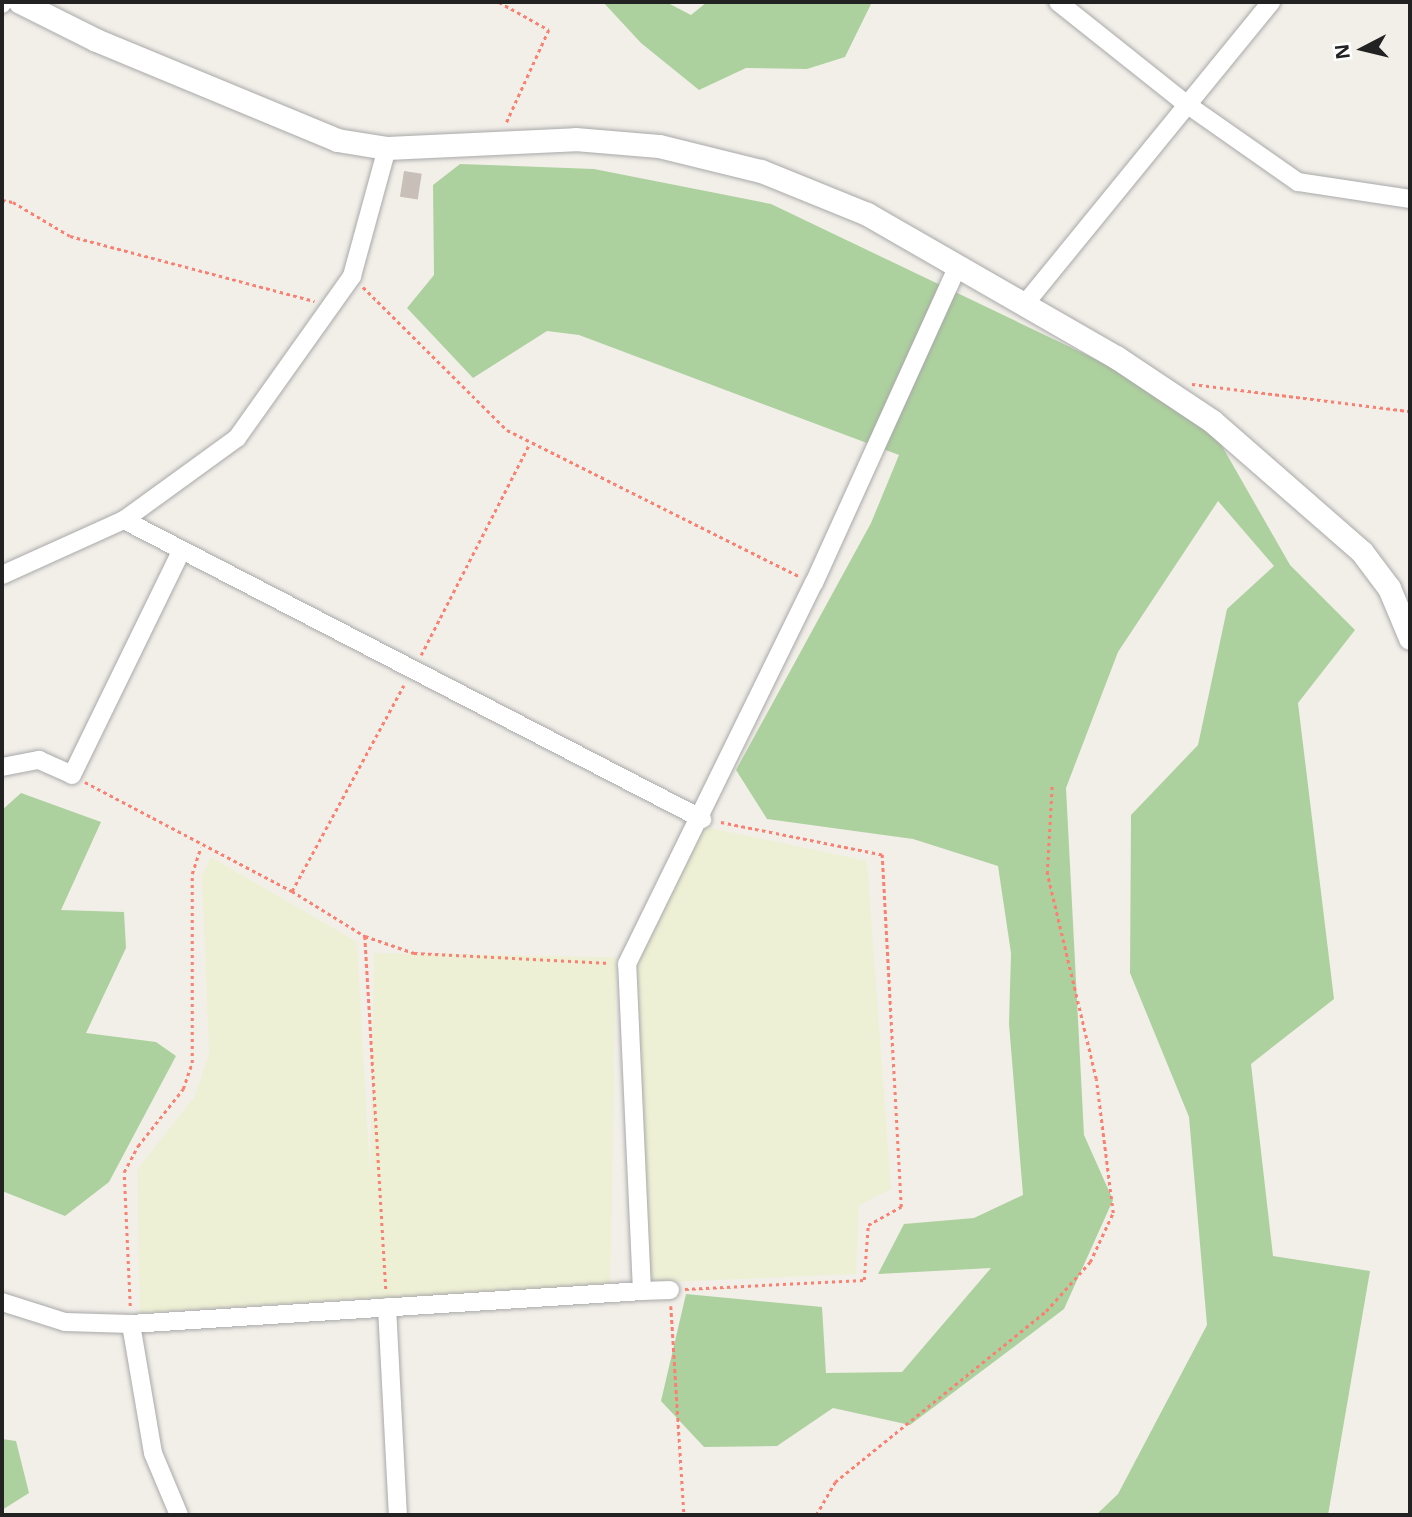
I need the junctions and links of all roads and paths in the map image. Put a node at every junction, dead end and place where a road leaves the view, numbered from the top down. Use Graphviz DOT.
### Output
graph roads {
  1 [pos="20,2"];
  2 [pos="499,2"];
  3 [pos="1058,2"];
  4 [pos="1270,2"];
  5 [pos="1185,103"];
  6 [pos="497,142"];
  7 [pos="387,148"];
  8 [pos="1410,199"];
  9 [pos="2,200"];
  10 [pos="958,266"];
  11 [pos="352,276"];
  12 [pos="1024,304"];
  13 [pos="331,305"];
  14 [pos="1166,388"];
  15 [pos="1410,411"];
  16 [pos="124,520"];
  17 [pos="181,552"];
  18 [pos="2,575"];
  19 [pos="814,583"];
  20 [pos="1410,638"];
  21 [pos="2,766"];
  22 [pos="72,775"];
  23 [pos="1052,785"];
  24 [pos="702,820"];
  25 [pos="201,847"];
  26 [pos="365,936"];
  27 [pos="627,964"];
  28 [pos="670,1290"];
  29 [pos="642,1291"];
  30 [pos="2,1302"];
  31 [pos="387,1307"];
  32 [pos="131,1324"];
  33 [pos="179,1515"];
  34 [pos="398,1515"];
  35 [pos="684,1515"];
  36 [pos="816,1515"];
  1 -- 7 [label="street"];
  2 -- 6 [label="path"];
  3 -- 5 [label="street"];
  4 -- 5 [label="street"];
  5 -- 8 [label="street"];
  5 -- 12 [label="street"];
  6 -- 7 [label="street"];
  6 -- 10 [label="street"];
  7 -- 11 [label="street"];
  9 -- 13 [label="path"];
  10 -- 12 [label="street"];
  10 -- 19 [label="street"];
  11 -- 13 [label="street"];
  11 -- 19 [label="path"];
  12 -- 14 [label="street"];
  13 -- 16 [label="street"];
  14 -- 15 [label="path"];
  14 -- 20 [label="street"];
  16 -- 17 [label="street"];
  16 -- 18 [label="street"];
  17 -- 22 [label="street"];
  17 -- 24 [label="street"];
  19 -- 24 [label="street"];
  21 -- 22 [label="street"];
  22 -- 25 [label="path"];
  23 -- 36 [label="path"];
  24 -- 27 [label="street"];
  24 -- 28 [label="path"];
  25 -- 26 [label="path"];
  25 -- 32 [label="path"];
  26 -- 27 [label="path"];
  26 -- 31 [label="path"];
  27 -- 29 [label="street"];
  28 -- 29 [label="street"];
  28 -- 35 [label="path"];
  29 -- 31 [label="street"];
  30 -- 32 [label="street"];
  31 -- 32 [label="street"];
  31 -- 34 [label="street"];
  32 -- 33 [label="street"];
}
